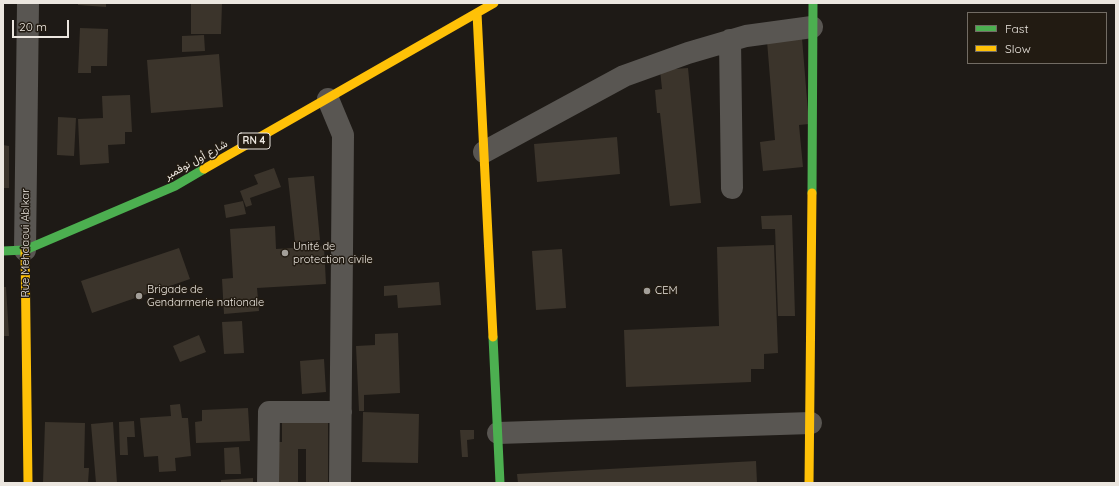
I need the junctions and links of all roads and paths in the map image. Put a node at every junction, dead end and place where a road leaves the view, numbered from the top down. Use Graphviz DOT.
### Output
graph roads {
  1 [pos="28,3"];
  2 [pos="494,3"];
  3 [pos="814,3"];
  4 [pos="477,13"];
  5 [pos="812,27"];
  6 [pos="730,40"];
  7 [pos="328,99"];
  8 [pos="484,152"];
  9 [pos="732,188"];
  10 [pos="25,250"];
  11 [pos="3,251"];
  12 [pos="341,412"];
  13 [pos="811,423"];
  14 [pos="498,433"];
  15 [pos="28,483"];
  16 [pos="268,483"];
  17 [pos="340,483"];
  18 [pos="500,483"];
  19 [pos="809,483"];
  1 -- 10 [label="street, Rue Mehdaoui Ablkar"];
  2 -- 4 [label="street, شارع أول نوفمبر / RN 4"];
  3 -- 5 [label="street"];
  4 -- 7 [label="street, شارع أول نوفمبر / RN 4"];
  4 -- 8 [label="street"];
  5 -- 6 [label="street"];
  5 -- 13 [label="street"];
  6 -- 8 [label="street"];
  6 -- 9 [label="street"];
  7 -- 10 [label="street, شارع أول نوفمبر / RN 4"];
  7 -- 12 [label="street"];
  8 -- 14 [label="street"];
  10 -- 11 [label="street, شارع أول نوفمبر / RN 4"];
  10 -- 15 [label="street, Rue Mehdaoui Ablkar"];
  12 -- 16 [label="street"];
  12 -- 17 [label="street"];
  13 -- 14 [label="street"];
  13 -- 19 [label="street"];
  14 -- 18 [label="street"];
}
